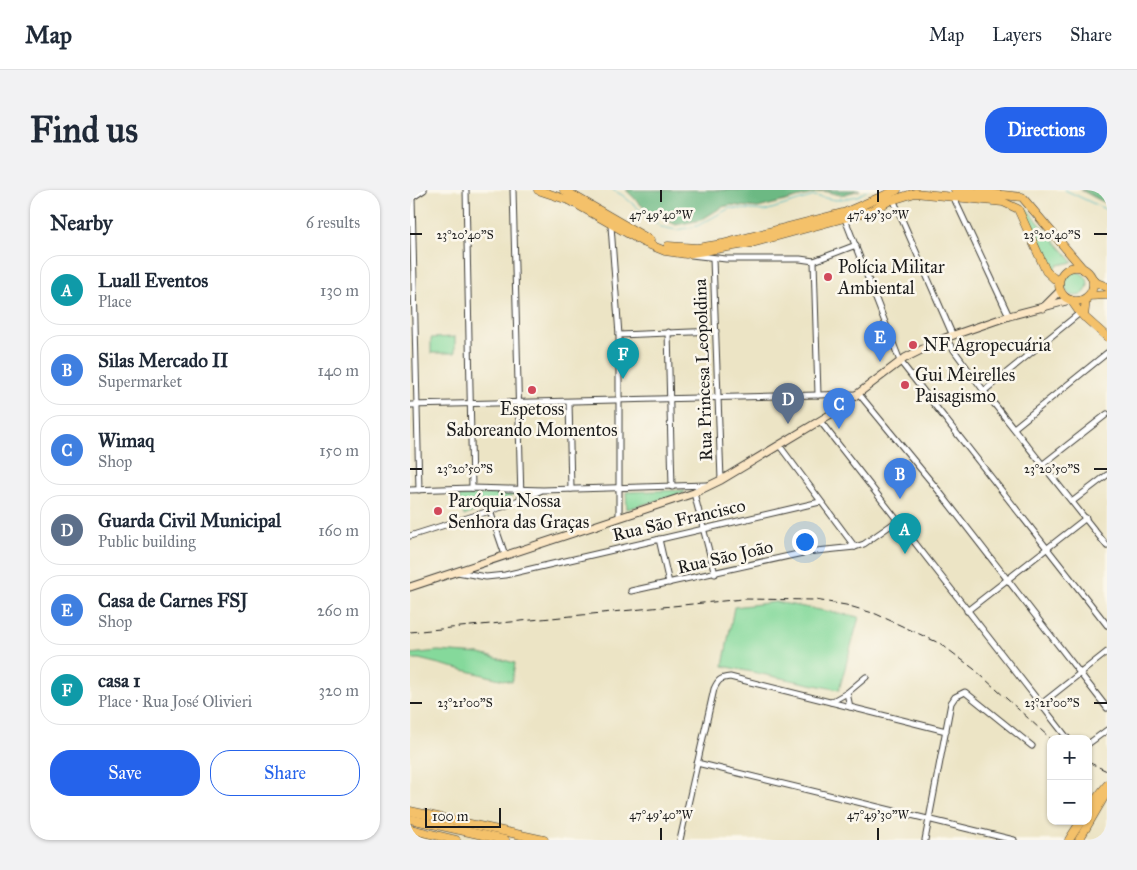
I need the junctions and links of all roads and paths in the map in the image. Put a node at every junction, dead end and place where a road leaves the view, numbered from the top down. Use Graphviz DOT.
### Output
graph roads {
  1 [pos="424,190"];
  2 [pos="466,190"];
  3 [pos="513,190"];
  4 [pos="532,190"];
  5 [pos="538,190"];
  6 [pos="564,190"];
  7 [pos="897,190"];
  8 [pos="954,193"];
  9 [pos="411,199"];
  10 [pos="893,199"];
  11 [pos="845,219"];
  12 [pos="611,226"];
  13 [pos="856,245"];
  14 [pos="686,254"];
  15 [pos="713,259"];
  16 [pos="814,261"];
  17 [pos="1084,270"];
  18 [pos="1092,278"];
  19 [pos="1107,286"];
  20 [pos="1060,287"];
  21 [pos="1107,295"];
  22 [pos="1087,297"];
  23 [pos="1070,300"];
  24 [pos="1043,308"];
  25 [pos="1082,314"];
  26 [pos="1009,316"];
  27 [pos="716,331"];
  28 [pos="668,332"];
  29 [pos="619,335"];
  30 [pos="949,337"];
  31 [pos="1107,337"];
  32 [pos="1107,354"];
  33 [pos="900,361"];
  34 [pos="984,391"];
  35 [pos="859,394"];
  36 [pos="818,395"];
  37 [pos="830,396"];
  38 [pos="718,399"];
  39 [pos="670,400"];
  40 [pos="620,401"];
  41 [pos="471,402"];
  42 [pos="569,402"];
  43 [pos="519,403"];
  44 [pos="413,404"];
  45 [pos="838,408"];
  46 [pos="1107,414"];
  47 [pos="820,421"];
  48 [pos="1014,428"];
  49 [pos="780,445"];
  50 [pos="1042,465"];
  51 [pos="1107,475"];
  52 [pos="721,480"];
  53 [pos="713,485"];
  54 [pos="672,486"];
  55 [pos="619,487"];
  56 [pos="472,488"];
  57 [pos="571,488"];
  58 [pos="410,490"];
  59 [pos="419,490"];
  60 [pos="521,490"];
  61 [pos="543,490"];
  62 [pos="694,493"];
  63 [pos="522,500"];
  64 [pos="1073,501"];
  65 [pos="820,502"];
  66 [pos="490,511"];
  67 [pos="619,517"];
  68 [pos="1086,518"];
  69 [pos="897,521"];
  70 [pos="703,529"];
  71 [pos="410,536"];
  72 [pos="659,539"];
  73 [pos="1106,542"];
  74 [pos="855,546"];
  75 [pos="1046,549"];
  76 [pos="505,556"];
  77 [pos="455,572"];
  78 [pos="715,574"];
  79 [pos="1007,579"];
  80 [pos="669,583"];
  81 [pos="410,587"];
  82 [pos="631,591"];
  83 [pos="967,611"];
  84 [pos="1107,625"];
  85 [pos="1107,652"];
  86 [pos="1080,674"];
  87 [pos="866,677"];
  88 [pos="847,693"];
  89 [pos="831,702"];
  90 [pos="1040,705"];
  91 [pos="850,707"];
  92 [pos="1107,708"];
  93 [pos="1107,730"];
  94 [pos="946,731"];
  95 [pos="1065,735"];
  96 [pos="1092,741"];
  97 [pos="1032,746"];
  98 [pos="697,763"];
  99 [pos="1107,785"];
  100 [pos="1107,792"];
  101 [pos="1092,804"];
  102 [pos="410,811"];
  103 [pos="410,819"];
  104 [pos="930,820"];
  105 [pos="1077,825"];
  106 [pos="410,829"];
  107 [pos="456,840"];
  108 [pos="505,840"];
  109 [pos="544,840"];
  110 [pos="680,840"];
  111 [pos="925,840"];
  112 [pos="1014,840"];
  113 [pos="1068,840"];
  114 [pos="1079,840"];
  1 -- 9 [label="street"];
  2 -- 41 [label="street"];
  3 -- 43 [label="street"];
  4 -- 5 [label="main road"];
  5 -- 12 [label="main road"];
  6 -- 7 [label="main road"];
  8 -- 10 [label="main road"];
  8 -- 17 [label="main road"];
  8 -- 20 [label="main road"];
  8 -- 26 [label="street"];
  9 -- 44 [label="street"];
  10 -- 11 [label="main road"];
  10 -- 30 [label="street"];
  11 -- 13 [label="street"];
  11 -- 14 [label="main road"];
  12 -- 14 [label="main road"];
  12 -- 29 [label="street"];
  13 -- 16 [label="street"];
  13 -- 33 [label="street"];
  14 -- 15 [label="street"];
  15 -- 16 [label="street"];
  15 -- 27 [label="street, Rua Princesa Leopoldina"];
  16 -- 36 [label="street"];
  17 -- 18 [label="main road"];
  17 -- 20 [label="main road"];
  18 -- 19 [label="main road"];
  18 -- 22 [label="main road"];
  20 -- 23 [label="main road"];
  20 -- 24 [label="main road"];
  21 -- 22 [label="main road"];
  22 -- 23 [label="main road"];
  22 -- 25 [label="main road"];
  23 -- 24 [label="main road"];
  23 -- 25 [label="main road"];
  24 -- 26 [label="main road"];
  25 -- 31 [label="main road"];
  25 -- 34 [label="street"];
  26 -- 30 [label="main road"];
  27 -- 28 [label="street"];
  27 -- 38 [label="street, Rua Princesa Leopoldina"];
  28 -- 29 [label="street"];
  28 -- 39 [label="street"];
  29 -- 40 [label="street"];
  30 -- 33 [label="main road"];
  30 -- 34 [label="street"];
  32 -- 48 [label="street"];
  33 -- 35 [label="main road"];
  33 -- 75 [label="street"];
  34 -- 48 [label="street"];
  35 -- 37 [label="street"];
  35 -- 45 [label="main road"];
  35 -- 79 [label="street"];
  36 -- 37 [label="street"];
  36 -- 38 [label="street"];
  37 -- 45 [label="main road"];
  38 -- 39 [label="street"];
  38 -- 52 [label="street, Rua Princesa Leopoldina"];
  39 -- 40 [label="street"];
  39 -- 54 [label="street"];
  40 -- 42 [label="street"];
  40 -- 55 [label="street"];
  41 -- 43 [label="street"];
  41 -- 44 [label="street"];
  41 -- 56 [label="street"];
  42 -- 43 [label="street"];
  42 -- 57 [label="street"];
  43 -- 60 [label="street"];
  44 -- 59 [label="street"];
  45 -- 47 [label="main road"];
  46 -- 50 [label="street"];
  47 -- 49 [label="main road"];
  47 -- 69 [label="street"];
  48 -- 50 [label="street"];
  49 -- 52 [label="main road"];
  49 -- 65 [label="street"];
  50 -- 64 [label="street"];
  51 -- 64 [label="street"];
  52 -- 53 [label="main road"];
  53 -- 54 [label="street"];
  53 -- 62 [label="main road"];
  54 -- 55 [label="street"];
  55 -- 57 [label="street"];
  55 -- 67 [label="street"];
  56 -- 59 [label="street"];
  56 -- 60 [label="street"];
  57 -- 61 [label="street"];
  58 -- 59 [label="street"];
  60 -- 61 [label="street"];
  60 -- 63 [label="street"];
  61 -- 63 [label="street"];
  62 -- 67 [label="main road"];
  62 -- 70 [label="street"];
  63 -- 66 [label="street"];
  64 -- 68 [label="street"];
  65 -- 70 [label="street, Rua São Francisco"];
  65 -- 74 [label="street"];
  66 -- 71 [label="street"];
  66 -- 76 [label="street"];
  67 -- 76 [label="main road"];
  68 -- 73 [label="street"];
  68 -- 75 [label="street"];
  69 -- 74 [label="street, Rua São João"];
  69 -- 83 [label="street"];
  70 -- 72 [label="street, Rua São Francisco"];
  70 -- 78 [label="street"];
  72 -- 77 [label="street, Rua São Francisco"];
  72 -- 80 [label="street"];
  74 -- 78 [label="street, Rua São João"];
  75 -- 79 [label="street"];
  75 -- 84 [label="street"];
  76 -- 77 [label="main road"];
  77 -- 81 [label="main road"];
  78 -- 80 [label="street, Rua São João"];
  79 -- 83 [label="street"];
  79 -- 86 [label="street"];
  80 -- 82 [label="street, Rua São João"];
  83 -- 90 [label="street"];
  85 -- 86 [label="street"];
  86 -- 90 [label="street"];
  86 -- 92 [label="street"];
  87 -- 88 [label="street"];
  88 -- 89 [label="street"];
  88 -- 91 [label="street"];
  89 -- 91 [label="street"];
  89 -- 98 [label="street"];
  90 -- 95 [label="street"];
  91 -- 94 [label="street"];
  93 -- 96 [label="street"];
  94 -- 97 [label="street"];
  94 -- 104 [label="street"];
  98 -- 104 [label="street"];
  98 -- 110 [label="street"];
  99 -- 101 [label="main road"];
  100 -- 114 [label="main road"];
  102 -- 109 [label="main road"];
  103 -- 108 [label="main road"];
  104 -- 111 [label="street"];
  104 -- 112 [label="street"];
  105 -- 113 [label="main road"];
  106 -- 107 [label="main road"];
}
